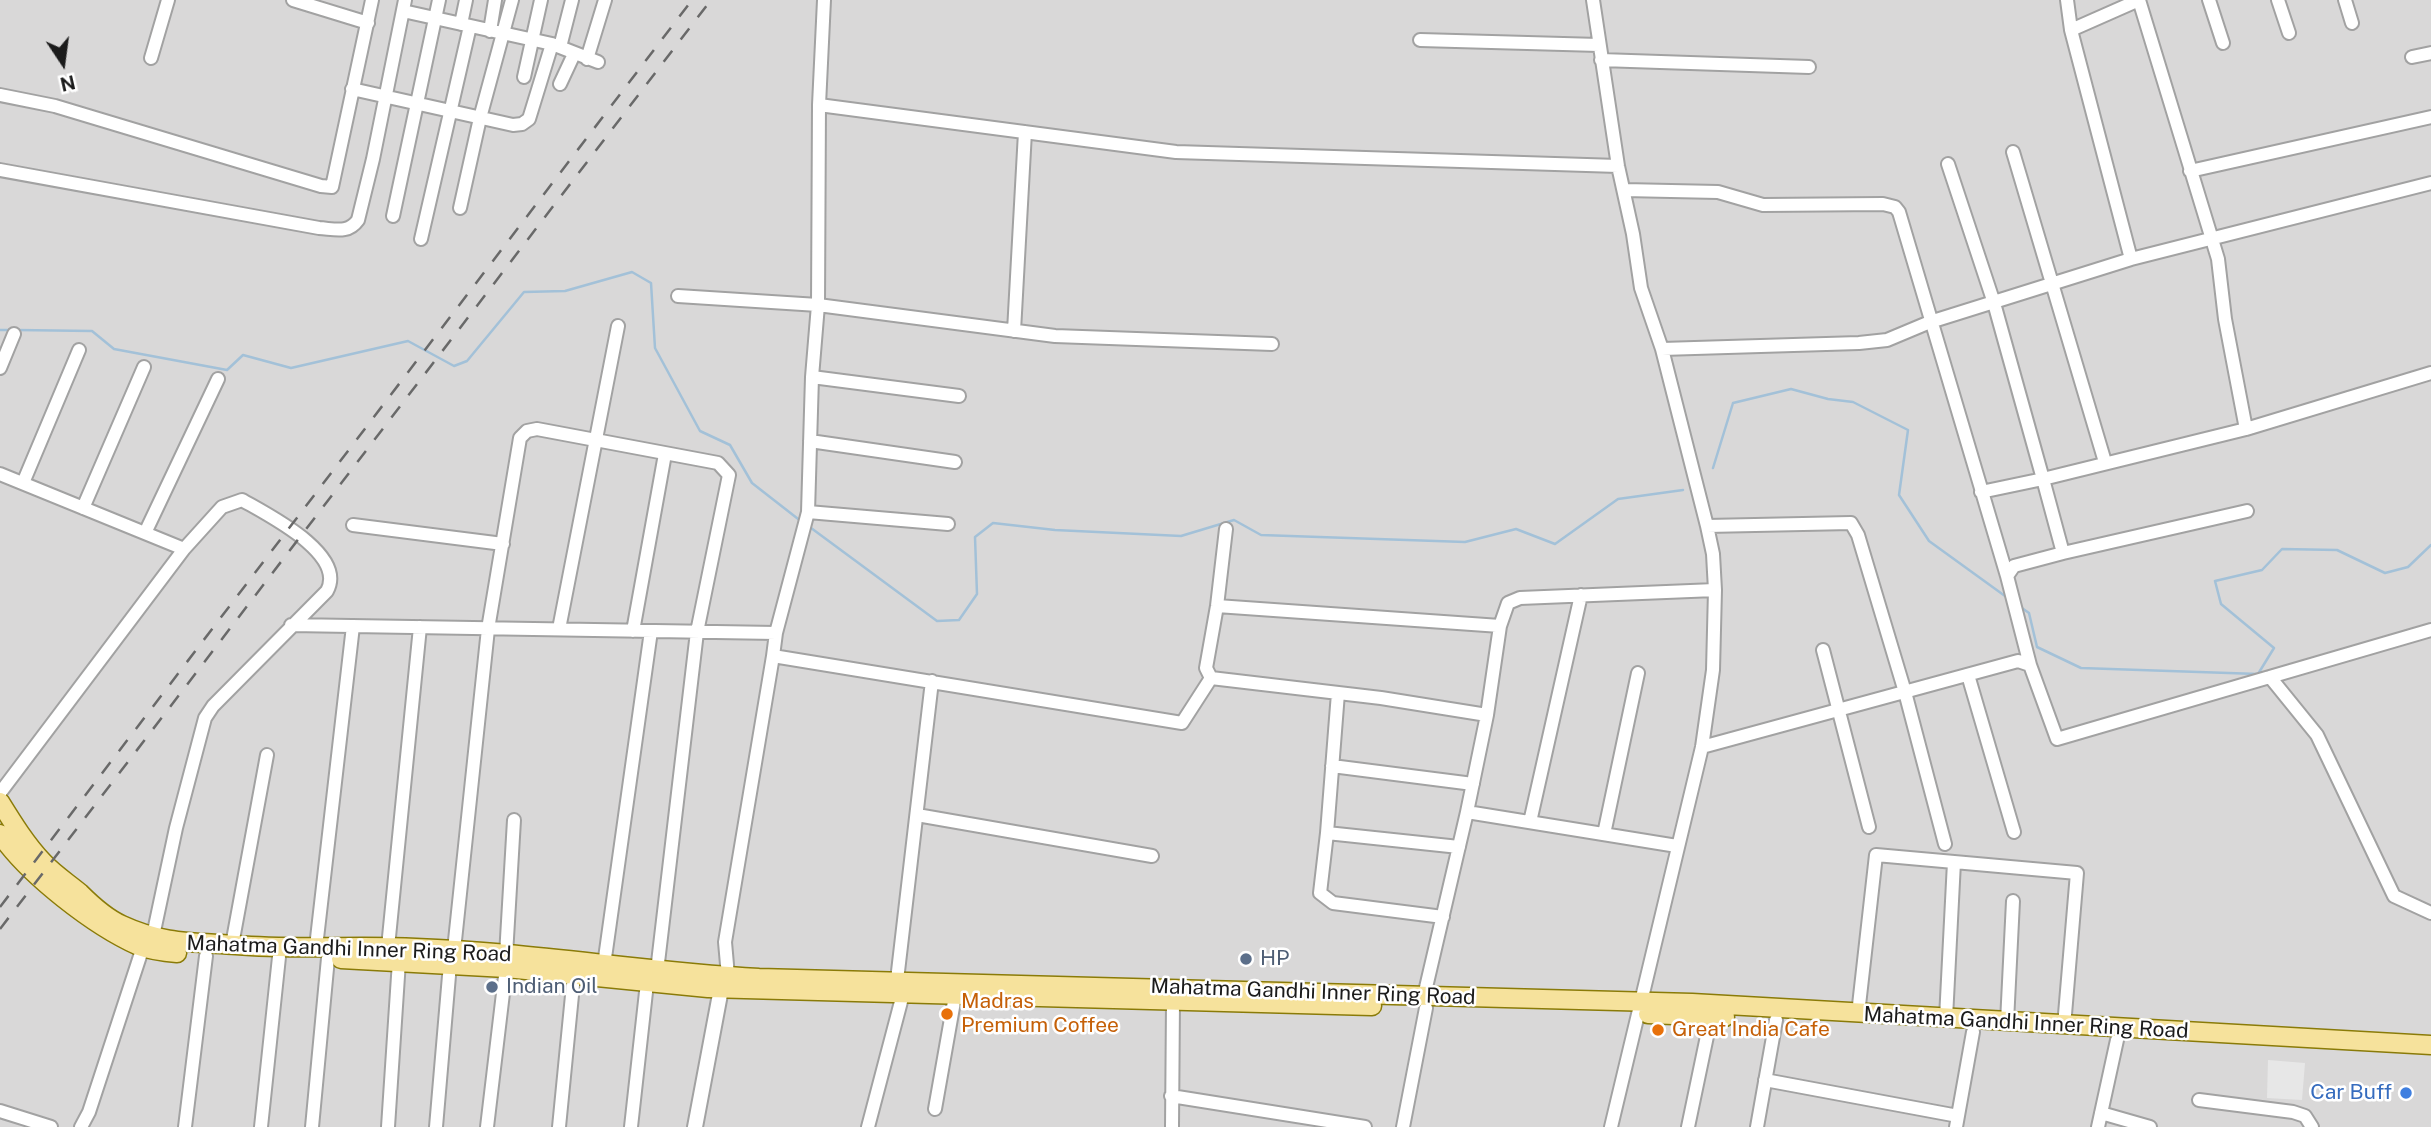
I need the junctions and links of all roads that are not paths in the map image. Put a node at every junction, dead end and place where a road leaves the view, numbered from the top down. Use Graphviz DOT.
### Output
graph roads {
  1 [pos="168,0"];
  2 [pos="293,0"];
  3 [pos="372,0"];
  4 [pos="439,0"];
  5 [pos="466,0"];
  6 [pos="495,0"];
  7 [pos="512,0"];
  8 [pos="541,0"];
  9 [pos="572,0"];
  10 [pos="605,0"];
  11 [pos="824,0"];
  12 [pos="1593,0"];
  13 [pos="2067,0"];
  14 [pos="2139,0"];
  15 [pos="2209,0"];
  16 [pos="2278,0"];
  17 [pos="2345,0"];
  18 [pos="404,5"];
  19 [pos="437,19"];
  20 [pos="368,23"];
  21 [pos="2352,23"];
  22 [pos="466,25"];
  23 [pos="2071,30"];
  24 [pos="496,32"];
  25 [pos="2289,33"];
  26 [pos="533,40"];
  27 [pos="1420,40"];
  28 [pos="2223,43"];
  29 [pos="1599,45"];
  30 [pos="556,46"];
  31 [pos="2431,52"];
  32 [pos="574,54"];
  33 [pos="2412,57"];
  34 [pos="150,58"];
  35 [pos="1601,60"];
  36 [pos="1810,67"];
  37 [pos="524,77"];
  38 [pos="560,84"];
  39 [pos="352,89"];
  40 [pos="0,95"];
  41 [pos="385,96"];
  42 [pos="417,103"];
  43 [pos="819,105"];
  44 [pos="449,110"];
  45 [pos="2431,117"];
  46 [pos="480,118"];
  47 [pos="1025,132"];
  48 [pos="2013,152"];
  49 [pos="1948,164"];
  50 [pos="1618,166"];
  51 [pos="0,170"];
  52 [pos="2190,171"];
  53 [pos="2431,183"];
  54 [pos="1624,190"];
  55 [pos="460,208"];
  56 [pos="393,216"];
  57 [pos="421,239"];
  58 [pos="2211,239"];
  59 [pos="2131,259"];
  60 [pos="2052,284"];
  61 [pos="678,296"];
  62 [pos="1994,303"];
  63 [pos="818,304"];
  64 [pos="1930,322"];
  65 [pos="618,326"];
  66 [pos="1014,331"];
  67 [pos="14,334"];
  68 [pos="1272,344"];
  69 [pos="1662,349"];
  70 [pos="79,350"];
  71 [pos="144,367"];
  72 [pos="0,368"];
  73 [pos="2431,373"];
  74 [pos="812,377"];
  75 [pos="218,379"];
  76 [pos="959,396"];
  77 [pos="2246,429"];
  78 [pos="596,441"];
  79 [pos="810,441"];
  80 [pos="665,454"];
  81 [pos="956,462"];
  82 [pos="2105,462"];
  83 [pos="0,474"];
  84 [pos="2043,479"];
  85 [pos="23,483"];
  86 [pos="1981,492"];
  87 [pos="83,508"];
  88 [pos="2247,511"];
  89 [pos="807,516"];
  90 [pos="948,524"];
  91 [pos="353,525"];
  92 [pos="1707,526"];
  93 [pos="1226,529"];
  94 [pos="145,533"];
  95 [pos="502,544"];
  96 [pos="184,548"];
  97 [pos="2063,553"];
  98 [pos="2007,576"];
  99 [pos="1715,590"];
  100 [pos="1581,595"];
  101 [pos="1217,606"];
  102 [pos="291,625"];
  103 [pos="353,626"];
  104 [pos="1500,626"];
  105 [pos="420,627"];
  106 [pos="488,629"];
  107 [pos="559,629"];
  108 [pos="2431,630"];
  109 [pos="633,631"];
  110 [pos="651,631"];
  111 [pos="697,632"];
  112 [pos="776,633"];
  113 [pos="1823,650"];
  114 [pos="774,656"];
  115 [pos="2030,665"];
  116 [pos="1638,673"];
  117 [pos="1968,675"];
  118 [pos="2270,677"];
  119 [pos="1211,678"];
  120 [pos="932,681"];
  121 [pos="1905,692"];
  122 [pos="1338,693"];
  123 [pos="1839,710"];
  124 [pos="1486,715"];
  125 [pos="1702,747"];
  126 [pos="267,755"];
  127 [pos="1332,766"];
  128 [pos="1473,784"];
  129 [pos="0,793"];
  130 [pos="0,802"];
  131 [pos="1467,812"];
  132 [pos="917,815"];
  133 [pos="514,820"];
  134 [pos="1530,822"];
  135 [pos="1869,827"];
  136 [pos="2014,832"];
  137 [pos="1327,833"];
  138 [pos="0,834"];
  139 [pos="1604,834"];
  140 [pos="1945,844"];
  141 [pos="1677,846"];
  142 [pos="1459,847"];
  143 [pos="1152,856"];
  144 [pos="1954,862"];
  145 [pos="2013,901"];
  146 [pos="2431,913"];
  147 [pos="1443,917"];
  148 [pos="148,942"];
  149 [pos="232,945"];
  150 [pos="322,952"];
  151 [pos="393,954"];
  152 [pos="206,956"];
  153 [pos="279,957"];
  154 [pos="452,957"];
  155 [pos="506,962"];
  156 [pos="604,965"];
  157 [pos="574,975"];
  158 [pos="652,977"];
  159 [pos="725,983"];
  160 [pos="900,987"];
  161 [pos="955,996"];
  162 [pos="1173,1002"];
  163 [pos="1425,1002"];
  164 [pos="1640,1008"];
  165 [pos="1858,1014"];
  166 [pos="1711,1017"];
  167 [pos="1946,1018"];
  168 [pos="1776,1020"];
  169 [pos="2007,1022"];
  170 [pos="2064,1026"];
  171 [pos="1973,1032"];
  172 [pos="2117,1040"];
  173 [pos="2431,1045"];
  174 [pos="2431,1057"];
  175 [pos="1765,1080"];
  176 [pos="1171,1096"];
  177 [pos="2199,1100"];
  178 [pos="935,1109"];
  179 [pos="0,1111"];
  180 [pos="2101,1113"];
  181 [pos="1957,1122"];
  182 [pos="51,1127"];
  183 [pos="81,1127"];
  184 [pos="185,1127"];
  185 [pos="261,1127"];
  186 [pos="312,1127"];
  187 [pos="388,1127"];
  188 [pos="436,1127"];
  189 [pos="487,1127"];
  190 [pos="559,1127"];
  191 [pos="631,1127"];
  192 [pos="695,1127"];
  193 [pos="868,1127"];
  194 [pos="1172,1127"];
  195 [pos="1365,1127"];
  196 [pos="1403,1127"];
  197 [pos="1611,1127"];
  198 [pos="1688,1127"];
  199 [pos="1757,1127"];
  200 [pos="2098,1127"];
  201 [pos="2150,1127"];
  202 [pos="2312,1127"];
  1 -- 34 [label="street"];
  2 -- 20 [label="street"];
  3 -- 20 [label="street"];
  4 -- 19 [label="street"];
  5 -- 22 [label="street"];
  6 -- 24 [label="street"];
  7 -- 24 [label="street"];
  8 -- 26 [label="street"];
  9 -- 30 [label="street"];
  10 -- 32 [label="street"];
  11 -- 43 [label="street"];
  12 -- 29 [label="street"];
  13 -- 23 [label="street"];
  14 -- 23 [label="street"];
  14 -- 52 [label="street"];
  15 -- 28 [label="street"];
  16 -- 25 [label="street"];
  17 -- 21 [label="street"];
  18 -- 19 [label="street"];
  18 -- 41 [label="street"];
  19 -- 22 [label="street"];
  19 -- 42 [label="street"];
  20 -- 39 [label="street"];
  22 -- 24 [label="street"];
  22 -- 44 [label="street"];
  23 -- 59 [label="street"];
  24 -- 26 [label="street"];
  24 -- 46 [label="street"];
  26 -- 30 [label="street"];
  26 -- 37 [label="street"];
  27 -- 29 [label="street"];
  29 -- 35 [label="street"];
  30 -- 32 [label="street"];
  30 -- 46 [label="street"];
  31 -- 33 [label="street"];
  32 -- 38 [label="street"];
  35 -- 36 [label="street"];
  35 -- 50 [label="street"];
  39 -- 40 [label="street"];
  39 -- 41 [label="street"];
  41 -- 42 [label="street"];
  41 -- 51 [label="street"];
  42 -- 44 [label="street"];
  42 -- 56 [label="street"];
  43 -- 47 [label="street"];
  43 -- 63 [label="street"];
  44 -- 46 [label="street"];
  44 -- 57 [label="street"];
  45 -- 52 [label="street"];
  46 -- 55 [label="street"];
  47 -- 50 [label="street"];
  47 -- 66 [label="street"];
  48 -- 60 [label="street"];
  49 -- 62 [label="street"];
  50 -- 54 [label="street"];
  52 -- 58 [label="street"];
  53 -- 58 [label="street"];
  54 -- 64 [label="street"];
  54 -- 69 [label="street"];
  58 -- 59 [label="street"];
  58 -- 77 [label="street"];
  59 -- 60 [label="street"];
  60 -- 62 [label="street"];
  60 -- 82 [label="street"];
  61 -- 63 [label="street"];
  62 -- 64 [label="street"];
  62 -- 84 [label="street"];
  63 -- 66 [label="street"];
  63 -- 74 [label="street"];
  64 -- 69 [label="street"];
  64 -- 86 [label="street"];
  65 -- 78 [label="street"];
  66 -- 68 [label="street"];
  67 -- 72 [label="street"];
  69 -- 92 [label="street"];
  70 -- 85 [label="street"];
  71 -- 87 [label="street"];
  73 -- 77 [label="street"];
  74 -- 76 [label="street"];
  74 -- 79 [label="street"];
  75 -- 94 [label="street"];
  77 -- 82 [label="street"];
  78 -- 80 [label="street"];
  78 -- 95 [label="street"];
  78 -- 107 [label="street"];
  79 -- 81 [label="street"];
  79 -- 89 [label="street"];
  80 -- 109 [label="street"];
  80 -- 111 [label="street"];
  82 -- 84 [label="street"];
  83 -- 85 [label="street"];
  84 -- 86 [label="street"];
  84 -- 97 [label="street"];
  85 -- 87 [label="street"];
  86 -- 98 [label="street"];
  87 -- 94 [label="street"];
  88 -- 97 [label="street"];
  89 -- 90 [label="street"];
  89 -- 112 [label="street"];
  91 -- 95 [label="street"];
  92 -- 99 [label="street"];
  92 -- 121 [label="street"];
  93 -- 101 [label="street"];
  94 -- 96 [label="street"];
  95 -- 106 [label="street"];
  96 -- 102 [label="street"];
  96 -- 129 [label="street"];
  97 -- 98 [label="street"];
  98 -- 115 [label="street"];
  99 -- 100 [label="street"];
  99 -- 125 [label="street"];
  100 -- 104 [label="street"];
  100 -- 134 [label="street"];
  101 -- 104 [label="street"];
  101 -- 119 [label="street"];
  102 -- 103 [label="street"];
  102 -- 148 [label="street"];
  103 -- 105 [label="street"];
  103 -- 150 [label="street"];
  104 -- 124 [label="street"];
  105 -- 106 [label="street"];
  105 -- 151 [label="street"];
  106 -- 107 [label="street"];
  106 -- 154 [label="street"];
  107 -- 109 [label="street"];
  108 -- 118 [label="street"];
  109 -- 110 [label="street"];
  110 -- 111 [label="street"];
  110 -- 156 [label="street"];
  111 -- 112 [label="street"];
  111 -- 158 [label="street"];
  112 -- 114 [label="street"];
  113 -- 123 [label="street"];
  114 -- 120 [label="street"];
  114 -- 159 [label="street"];
  115 -- 117 [label="street"];
  115 -- 118 [label="street"];
  116 -- 139 [label="street"];
  117 -- 121 [label="street"];
  117 -- 136 [label="street"];
  118 -- 146 [label="street"];
  119 -- 120 [label="street"];
  119 -- 122 [label="street"];
  120 -- 132 [label="street"];
  121 -- 123 [label="street"];
  121 -- 140 [label="street"];
  122 -- 124 [label="street"];
  122 -- 127 [label="street"];
  123 -- 125 [label="street"];
  123 -- 135 [label="street"];
  124 -- 128 [label="street"];
  125 -- 141 [label="street"];
  126 -- 149 [label="street"];
  127 -- 128 [label="street"];
  127 -- 137 [label="street"];
  128 -- 131 [label="street"];
  130 -- 148 [label="main road, Mahatma Gandhi Inner Ring Road"];
  131 -- 134 [label="street"];
  131 -- 142 [label="street"];
  132 -- 143 [label="street"];
  132 -- 160 [label="street"];
  133 -- 155 [label="street"];
  134 -- 139 [label="street"];
  137 -- 142 [label="street"];
  137 -- 147 [label="street"];
  138 -- 148 [label="main road, Mahatma Gandhi Inner Ring Road"];
  139 -- 141 [label="street"];
  141 -- 164 [label="street"];
  142 -- 147 [label="street"];
  144 -- 165 [label="street"];
  144 -- 167 [label="street"];
  144 -- 170 [label="street"];
  145 -- 169 [label="street"];
  147 -- 163 [label="street"];
  148 -- 149 [label="main road, Mahatma Gandhi Inner Ring Road"];
  148 -- 152 [label="main road, Mahatma Gandhi Inner Ring Road"];
  148 -- 183 [label="street"];
  149 -- 150 [label="main road, Mahatma Gandhi Inner Ring Road"];
  150 -- 151 [label="main road, Mahatma Gandhi Inner Ring Road"];
  150 -- 153 [label="main road, Mahatma Gandhi Inner Ring Road"];
  150 -- 186 [label="street"];
  151 -- 154 [label="main road, Mahatma Gandhi Inner Ring Road"];
  151 -- 187 [label="street"];
  152 -- 153 [label="main road, Mahatma Gandhi Inner Ring Road"];
  152 -- 184 [label="street"];
  153 -- 185 [label="street"];
  154 -- 155 [label="main road, Mahatma Gandhi Inner Ring Road"];
  154 -- 188 [label="street"];
  155 -- 156 [label="main road, Mahatma Gandhi Inner Ring Road"];
  155 -- 157 [label="main road, Mahatma Gandhi Inner Ring Road"];
  155 -- 189 [label="street"];
  156 -- 158 [label="main road, Mahatma Gandhi Inner Ring Road"];
  157 -- 158 [label="main road, Mahatma Gandhi Inner Ring Road"];
  157 -- 190 [label="street"];
  158 -- 159 [label="main road, Mahatma Gandhi Inner Ring Road"];
  158 -- 191 [label="street"];
  159 -- 160 [label="main road, Mahatma Gandhi Inner Ring Road"];
  159 -- 192 [label="street"];
  160 -- 161 [label="main road, Mahatma Gandhi Inner Ring Road"];
  160 -- 163 [label="main road, Mahatma Gandhi Inner Ring Road"];
  160 -- 193 [label="street"];
  161 -- 162 [label="main road, Mahatma Gandhi Inner Ring Road"];
  161 -- 178 [label="street"];
  162 -- 163 [label="main road, Mahatma Gandhi Inner Ring Road"];
  162 -- 176 [label="street"];
  163 -- 164 [label="main road, Mahatma Gandhi Inner Ring Road"];
  163 -- 196 [label="street"];
  164 -- 165 [label="main road, Mahatma Gandhi Inner Ring Road"];
  164 -- 166 [label="main road, Mahatma Gandhi Inner Ring Road"];
  164 -- 197 [label="street"];
  165 -- 167 [label="main road, Mahatma Gandhi Inner Ring Road"];
  166 -- 168 [label="main road, Mahatma Gandhi Inner Ring Road"];
  166 -- 198 [label="street"];
  167 -- 169 [label="main road, Mahatma Gandhi Inner Ring Road"];
  168 -- 171 [label="main road, Mahatma Gandhi Inner Ring Road"];
  168 -- 175 [label="street"];
  169 -- 170 [label="main road, Mahatma Gandhi Inner Ring Road"];
  170 -- 173 [label="main road, Mahatma Gandhi Inner Ring Road"];
  171 -- 172 [label="main road, Mahatma Gandhi Inner Ring Road"];
  171 -- 181 [label="street"];
  172 -- 174 [label="main road, Mahatma Gandhi Inner Ring Road"];
  172 -- 180 [label="street"];
  175 -- 181 [label="street"];
  175 -- 199 [label="street"];
  176 -- 194 [label="street"];
  176 -- 195 [label="street"];
  177 -- 202 [label="street"];
  179 -- 182 [label="street"];
  180 -- 200 [label="street"];
  180 -- 201 [label="street"];
}
